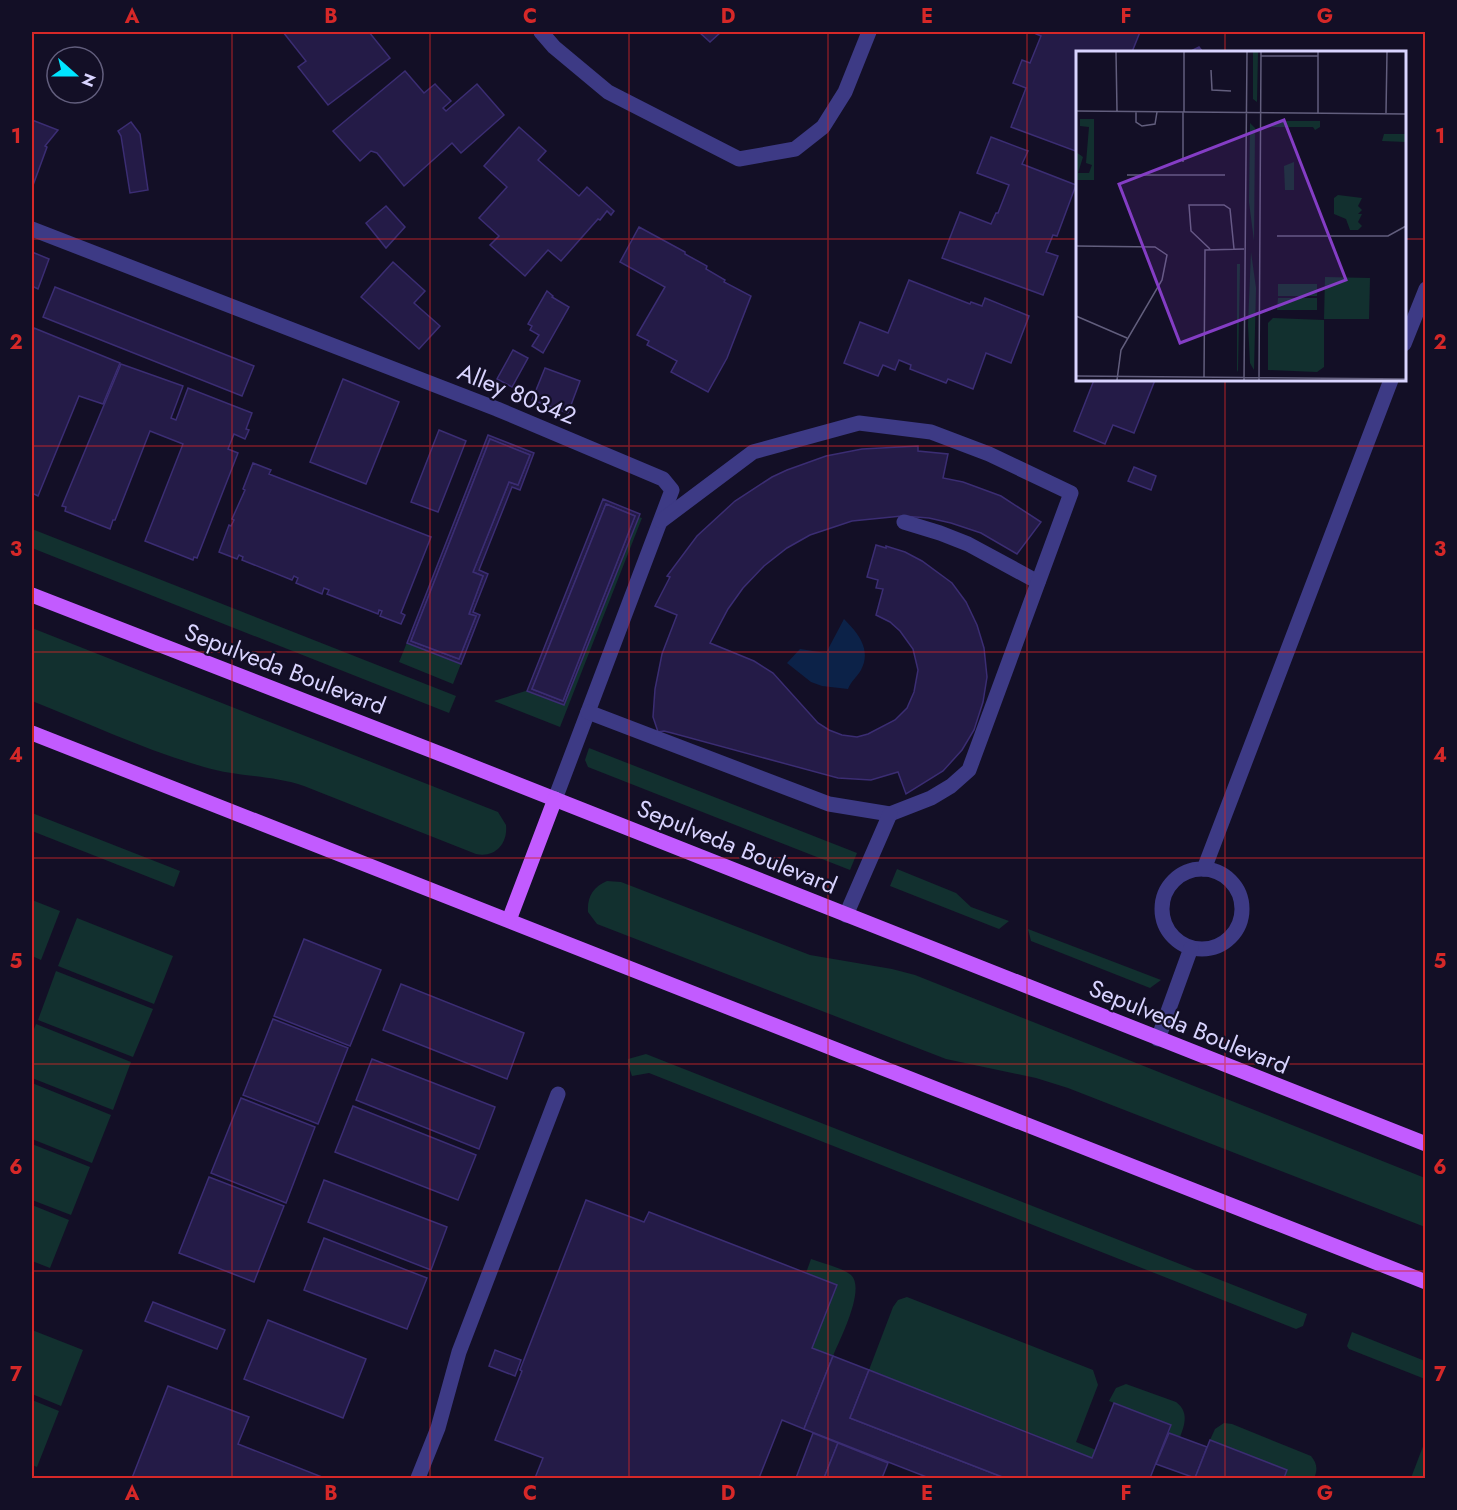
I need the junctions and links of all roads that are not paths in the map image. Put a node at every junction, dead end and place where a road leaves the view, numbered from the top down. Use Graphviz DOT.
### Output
graph roads {
  1 [pos="541,32"];
  2 [pos="869,32"];
  3 [pos="32,229"];
  4 [pos="1425,289"];
  5 [pos="1406,339"];
  6 [pos="1391,381"];
  7 [pos="661,520"];
  8 [pos="904,522"];
  9 [pos="1038,582"];
  10 [pos="32,595"];
  11 [pos="588,712"];
  12 [pos="32,733"];
  13 [pos="555,799"];
  14 [pos="890,814"];
  15 [pos="1204,868"];
  16 [pos="846,915"];
  17 [pos="509,920"];
  18 [pos="1191,948"];
  19 [pos="1158,1039"];
  20 [pos="558,1094"];
  21 [pos="1425,1144"];
  22 [pos="1425,1282"];
  23 [pos="418,1479"];
  1 -- 2 [label="street"];
  3 -- 7 [label="street, Alley 80342"];
  4 -- 5 [label="street"];
  6 -- 15 [label="street"];
  7 -- 9 [label="street"];
  7 -- 11 [label="street, Alley 80342"];
  8 -- 9 [label="street"];
  9 -- 14 [label="street"];
  10 -- 13 [label="main road, Sepulveda Boulevard"];
  11 -- 13 [label="street, Alley 80342"];
  11 -- 14 [label="street"];
  12 -- 17 [label="main road"];
  13 -- 16 [label="main road, Sepulveda Boulevard"];
  13 -- 17 [label="main road"];
  14 -- 16 [label="street"];
  15 -- 18 [label="street"];
  15 -- 18 [label="street"];
  16 -- 19 [label="main road, Sepulveda Boulevard"];
  17 -- 22 [label="main road"];
  18 -- 19 [label="street"];
  19 -- 21 [label="main road, Sepulveda Boulevard"];
  20 -- 23 [label="street"];
}
